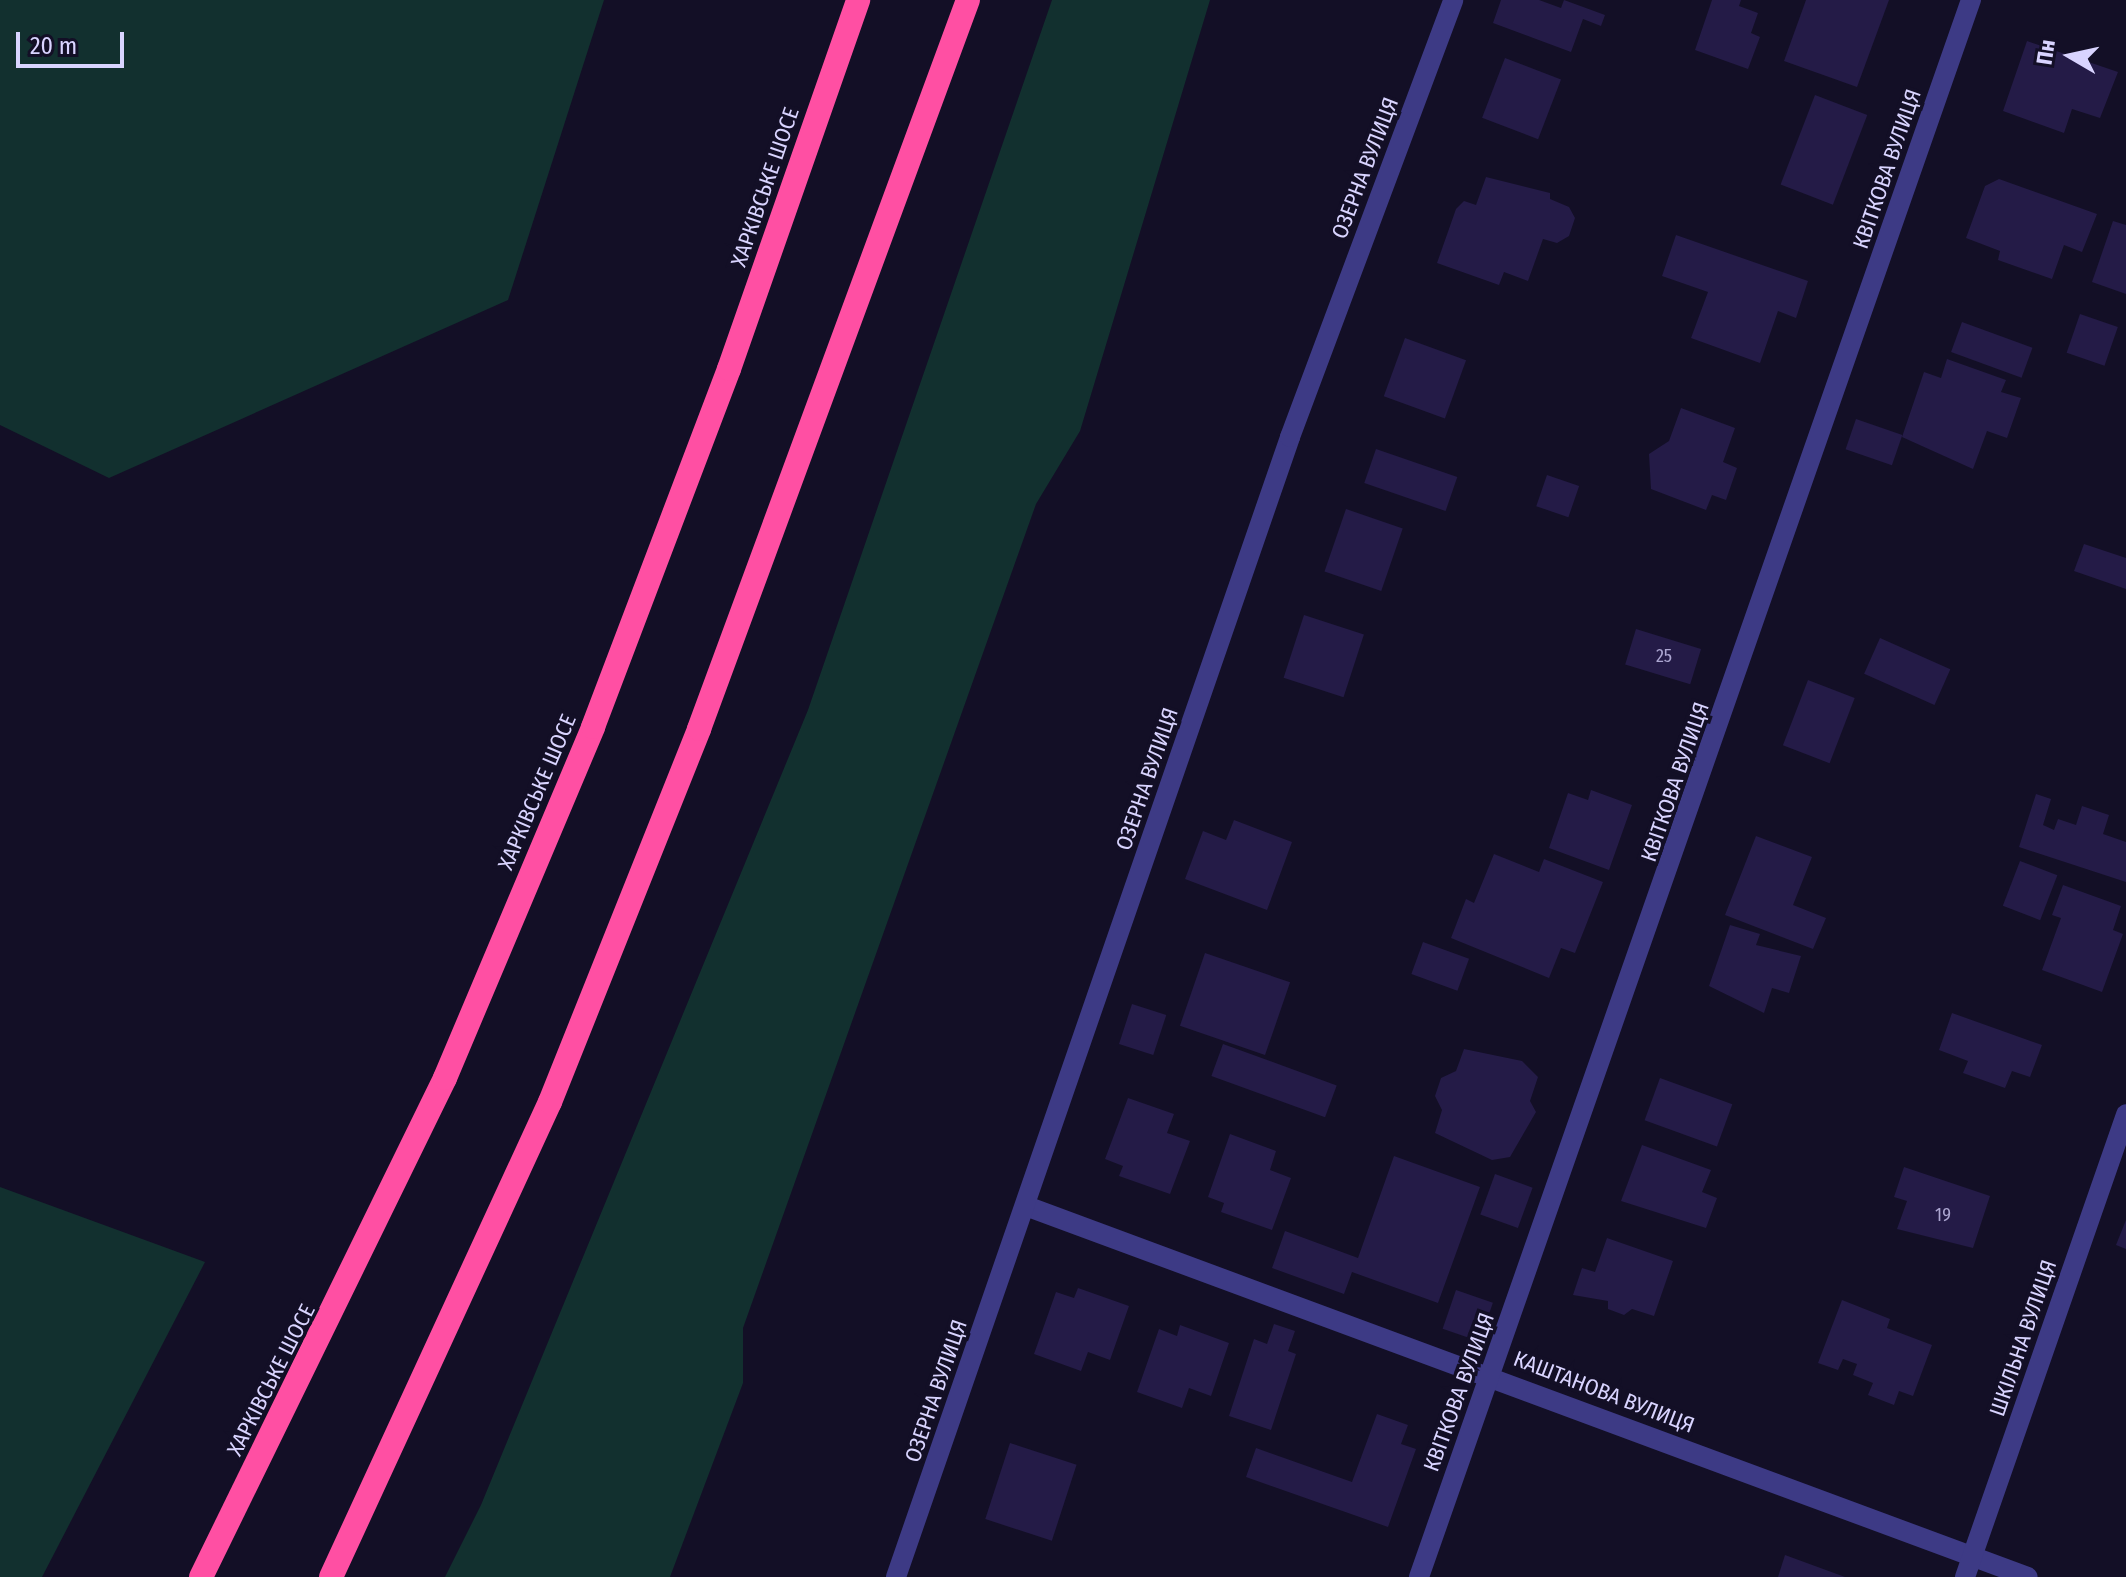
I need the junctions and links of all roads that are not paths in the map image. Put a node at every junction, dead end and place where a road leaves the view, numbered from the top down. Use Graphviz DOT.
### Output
graph roads {
  1 [pos="858,0"];
  2 [pos="968,0"];
  3 [pos="1453,0"];
  4 [pos="1971,0"];
  5 [pos="2126,1114"];
  6 [pos="1026,1206"];
  7 [pos="1491,1375"];
  8 [pos="1972,1556"];
  9 [pos="201,1577"];
  10 [pos="331,1577"];
  11 [pos="896,1577"];
  12 [pos="1419,1577"];
  13 [pos="1965,1577"];
  14 [pos="2028,1577"];
  1 -- 9 [label="highway, ХАРКІВСЬКЕ ШОСЕ"];
  2 -- 10 [label="highway"];
  3 -- 6 [label="street, ОЗЕРНА ВУЛИЦЯ"];
  4 -- 7 [label="street, КВІТКОВА ВУЛИЦЯ"];
  5 -- 8 [label="street, ШКІЛЬНА ВУЛИЦЯ"];
  6 -- 7 [label="street, КАШТАНОВА ВУЛИЦЯ"];
  6 -- 11 [label="street, ОЗЕРНА ВУЛИЦЯ"];
  7 -- 8 [label="street, КАШТАНОВА ВУЛИЦЯ"];
  7 -- 12 [label="street, КВІТКОВА ВУЛИЦЯ"];
  8 -- 13 [label="street, ШКІЛЬНА ВУЛИЦЯ"];
  8 -- 14 [label="street, КАШТАНОВА ВУЛИЦЯ"];
}
